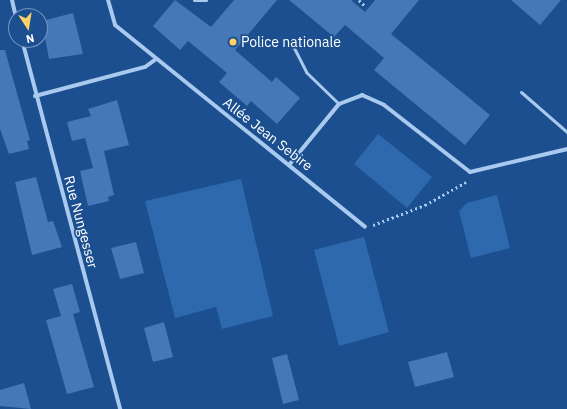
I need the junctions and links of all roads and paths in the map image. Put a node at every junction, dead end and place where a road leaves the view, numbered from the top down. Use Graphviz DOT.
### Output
graph roads {
  1 [pos="108,0"];
  2 [pos="194,0"];
  3 [pos="206,0"];
  4 [pos="359,0"];
  5 [pos="366,7"];
  6 [pos="290,40"];
  7 [pos="24,48"];
  8 [pos="156,59"];
  9 [pos="521,92"];
  10 [pos="35,96"];
  11 [pos="339,104"];
  12 [pos="567,132"];
  13 [pos="567,149"];
  14 [pos="289,165"];
  15 [pos="478,174"];
  16 [pos="365,227"];
  17 [pos="120,409"];
  1 -- 8 [label="street, Allée Jean Sebire"];
  2 -- 3 [label="lane"];
  4 -- 5 [label="path"];
  6 -- 11 [label="lane"];
  7 -- 10 [label="street, Rue Nungesser"];
  8 -- 10 [label="street"];
  8 -- 14 [label="street, Allée Jean Sebire"];
  9 -- 12 [label="lane"];
  10 -- 17 [label="street, Rue Nungesser"];
  11 -- 14 [label="street"];
  11 -- 15 [label="street"];
  13 -- 15 [label="street"];
  14 -- 16 [label="street, Allée Jean Sebire"];
  15 -- 16 [label="path"];
}
